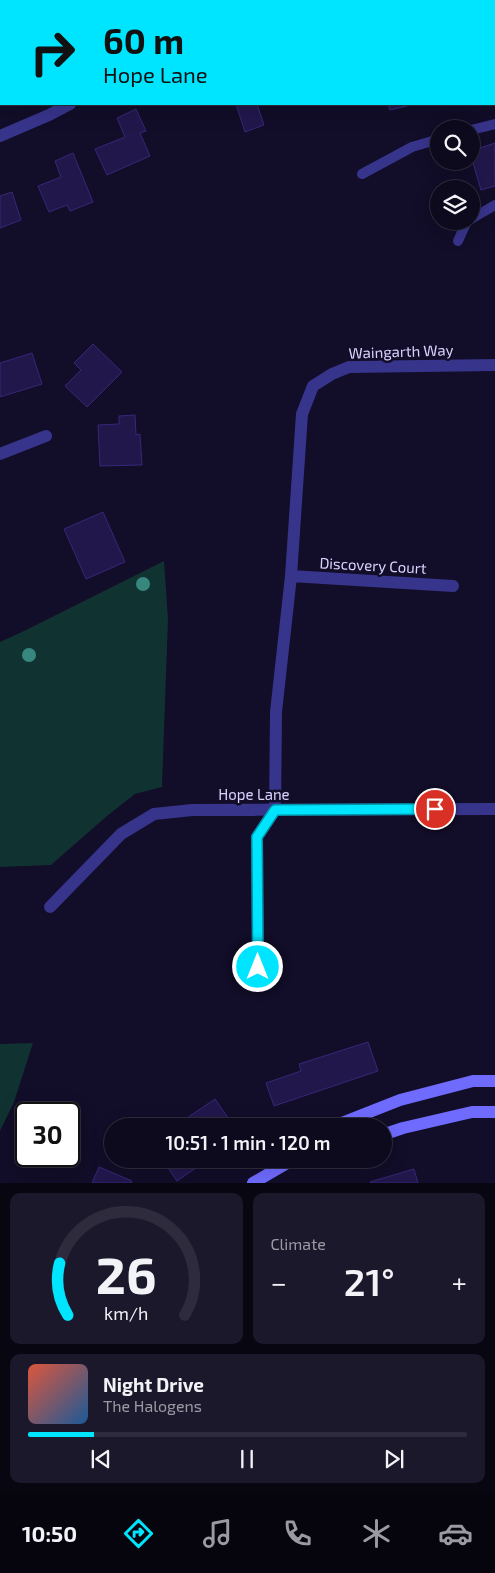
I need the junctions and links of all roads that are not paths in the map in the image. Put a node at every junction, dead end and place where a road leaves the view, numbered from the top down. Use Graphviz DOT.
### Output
graph roads {
  1 [pos="68,105"];
  2 [pos="495,124"];
  3 [pos="480,128"];
  4 [pos="0,136"];
  5 [pos="430,142"];
  6 [pos="362,174"];
  7 [pos="495,205"];
  8 [pos="480,214"];
  9 [pos="463,230"];
  10 [pos="458,241"];
  11 [pos="495,365"];
  12 [pos="46,436"];
  13 [pos="0,454"];
  14 [pos="290,576"];
  15 [pos="452,586"];
  16 [pos="495,809"];
  17 [pos="275,810"];
  18 [pos="50,906"];
  19 [pos="258,986"];
  20 [pos="495,1073"];
  21 [pos="473,1081"];
  22 [pos="495,1081"];
  23 [pos="495,1112"];
  24 [pos="354,1118"];
  25 [pos="392,1131"];
  26 [pos="279,1168"];
  27 [pos="253,1183"];
  1 -- 4 [label="street"];
  2 -- 3 [label="lane"];
  5 -- 6 [label="lane"];
  7 -- 8 [label="lane"];
  9 -- 10 [label="lane"];
  11 -- 14 [label="street, Waingarth Way"];
  12 -- 13 [label="street"];
  14 -- 15 [label="street, Discovery Court"];
  14 -- 17 [label="street, Waingarth Way"];
  16 -- 17 [label="street, Hope Lane"];
  17 -- 18 [label="street, Hope Lane"];
  17 -- 19 [label="street"];
  20 -- 21 [label="street"];
  21 -- 22 [label="street"];
  21 -- 24 [label="street"];
  23 -- 25 [label="street"];
  26 -- 27 [label="street"];
}
